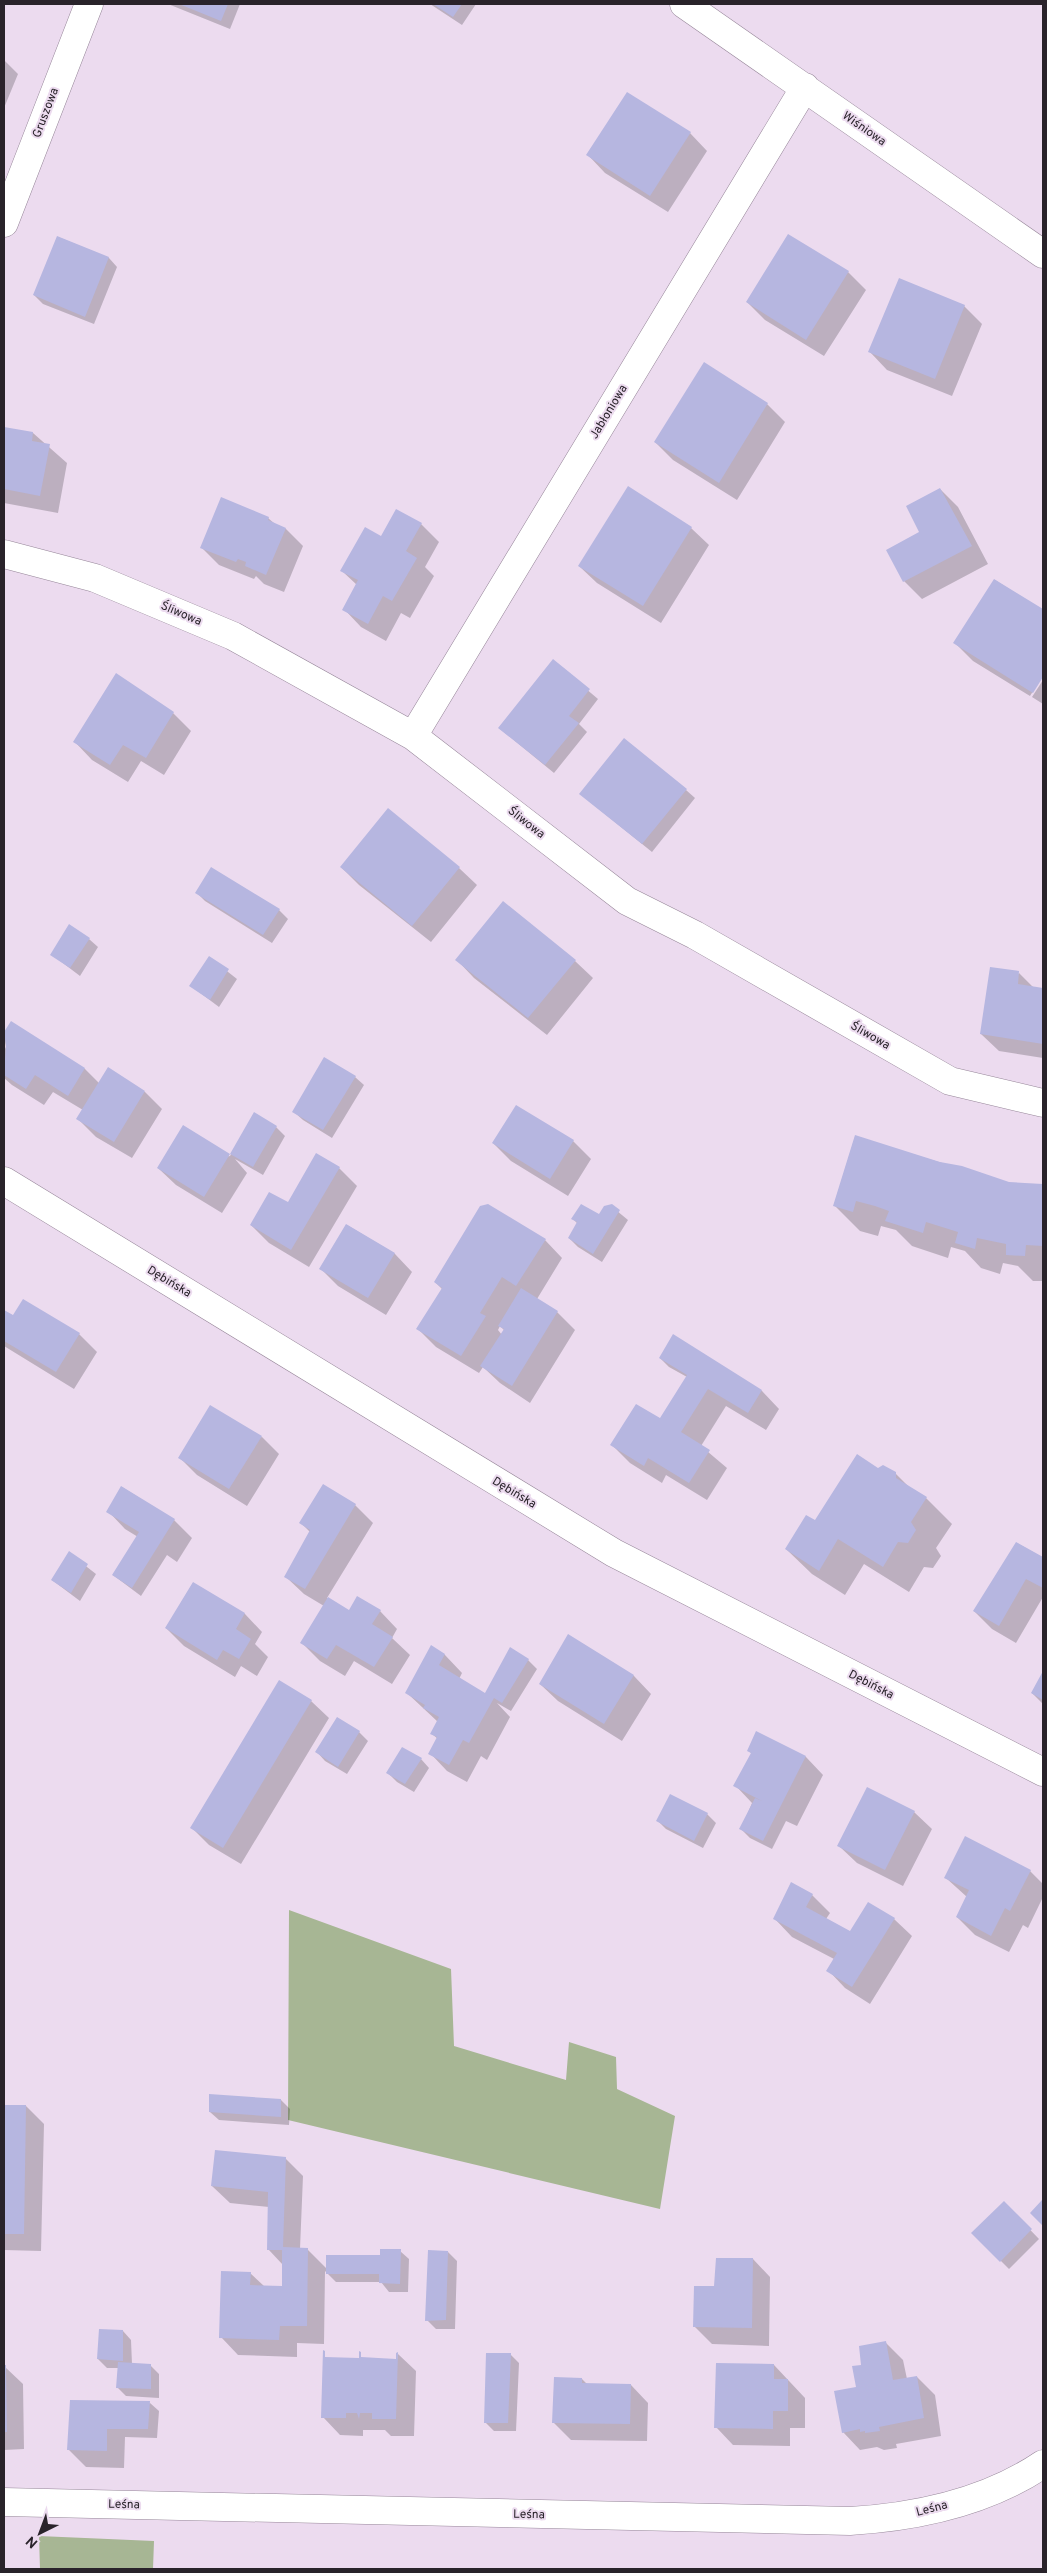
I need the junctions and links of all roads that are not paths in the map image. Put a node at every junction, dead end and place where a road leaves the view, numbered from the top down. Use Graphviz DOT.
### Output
graph roads {
  1 [pos="89,4"];
  2 [pos="684,4"];
  3 [pos="805,87"];
  4 [pos="4,223"];
  5 [pos="1043,254"];
  6 [pos="4,554"];
  7 [pos="413,736"];
  8 [pos="1043,1103"];
  9 [pos="4,1181"];
  10 [pos="1043,1772"];
  11 [pos="1043,2464"];
  12 [pos="4,2502"];
  1 -- 4 [label="street, Gruszowa"];
  2 -- 3 [label="street, Wiśniowa"];
  3 -- 5 [label="street, Wiśniowa"];
  3 -- 7 [label="street, Jabłoniowa"];
  6 -- 7 [label="street, Śliwowa"];
  7 -- 8 [label="street, Śliwowa"];
  9 -- 10 [label="street, Dębińska"];
  11 -- 12 [label="street, Leśna"];
}
